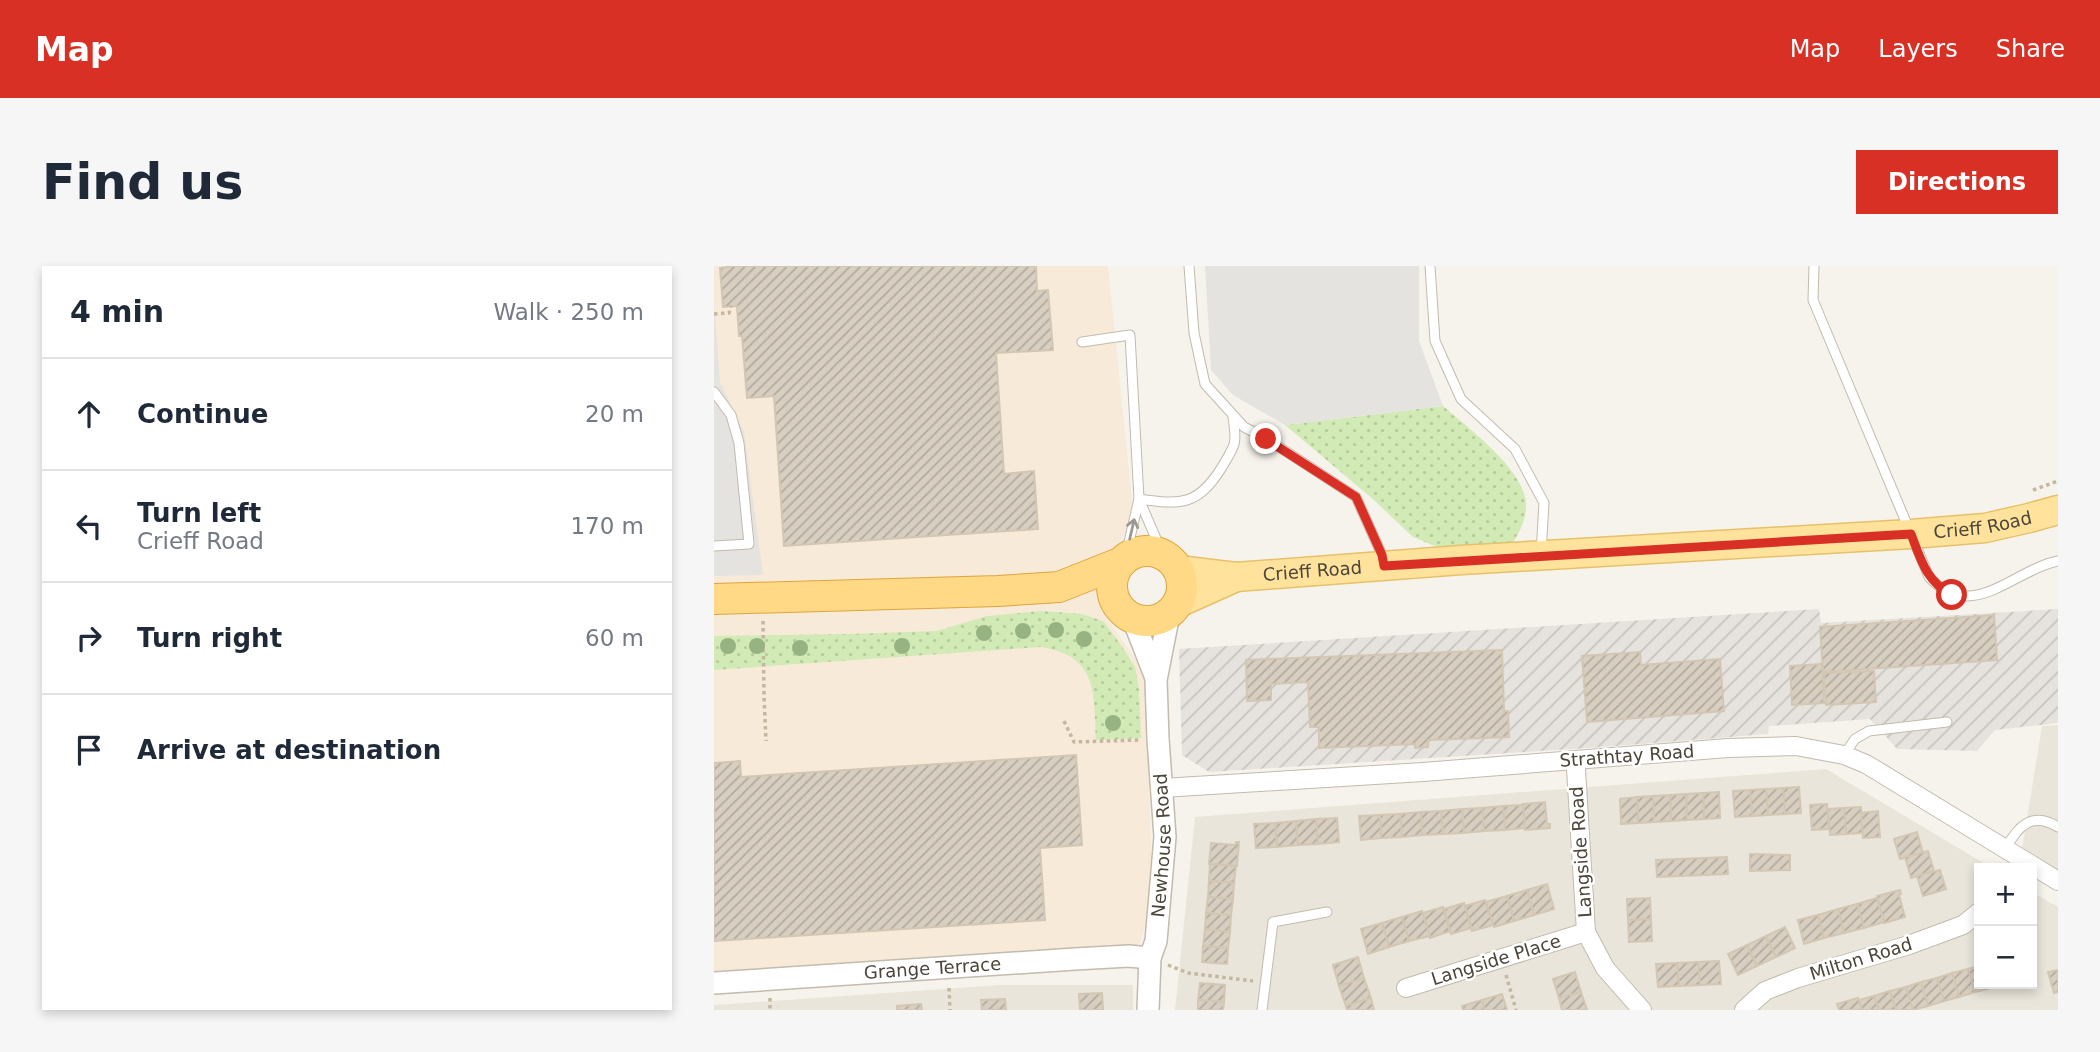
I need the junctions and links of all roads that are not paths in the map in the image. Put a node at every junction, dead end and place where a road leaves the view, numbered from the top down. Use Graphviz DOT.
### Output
graph roads {
  1 [pos="1189,266"];
  2 [pos="1430,266"];
  3 [pos="1814,266"];
  4 [pos="1082,342"];
  5 [pos="714,392"];
  6 [pos="1233,416"];
  7 [pos="1139,499"];
  8 [pos="2058,510"];
  9 [pos="1911,534"];
  10 [pos="714,546"];
  11 [pos="1541,556"];
  12 [pos="1124,560"];
  13 [pos="2058,561"];
  14 [pos="1171,563"];
  15 [pos="1384,566"];
  16 [pos="1236,577"];
  17 [pos="1059,587"];
  18 [pos="714,599"];
  19 [pos="1174,608"];
  20 [pos="1126,612"];
  21 [pos="1156,680"];
  22 [pos="1947,722"];
  23 [pos="1844,755"];
  24 [pos="1574,760"];
  25 [pos="1162,788"];
  26 [pos="2058,827"];
  27 [pos="2012,857"];
  28 [pos="2058,881"];
  29 [pos="1326,912"];
  30 [pos="1974,916"];
  31 [pos="1586,932"];
  32 [pos="1150,958"];
  33 [pos="714,983"];
  34 [pos="1406,988"];
  35 [pos="1148,1010"];
  36 [pos="1262,1010"];
  37 [pos="1642,1010"];
  38 [pos="1744,1010"];
  1 -- 6 [label="lane"];
  2 -- 11 [label="lane"];
  3 -- 9 [label="lane"];
  4 -- 7 [label="lane"];
  5 -- 10 [label="lane"];
  6 -- 7 [label="lane"];
  6 -- 15 [label="lane"];
  12 -- 7 [label="lane, one-way"];
  7 -- 14 [label="lane"];
  8 -- 9 [label="main road, Crieff Road"];
  9 -- 11 [label="main road, Crieff Road"];
  9 -- 13 [label="lane"];
  11 -- 15 [label="main road, Crieff Road"];
  12 -- 14 [label="highway"];
  12 -- 17 [label="highway"];
  12 -- 20 [label="highway"];
  14 -- 16 [label="main road, Crieff Road"];
  14 -- 19 [label="highway"];
  15 -- 16 [label="main road, Crieff Road"];
  16 -- 19 [label="main road, Crieff Road"];
  17 -- 18 [label="highway"];
  17 -- 20 [label="highway"];
  19 -- 20 [label="highway"];
  19 -- 21 [label="street, Newhouse Road"];
  20 -- 21 [label="street, Newhouse Road"];
  21 -- 25 [label="street, Newhouse Road"];
  22 -- 23 [label="lane"];
  23 -- 24 [label="street, Strathtay Road"];
  23 -- 27 [label="street, Strathtay Road"];
  24 -- 25 [label="street, Strathtay Road"];
  24 -- 31 [label="street, Langside Road"];
  25 -- 32 [label="street, Newhouse Road"];
  26 -- 27 [label="lane"];
  27 -- 28 [label="street, Strathtay Road"];
  29 -- 36 [label="lane"];
  30 -- 38 [label="street, Milton Road"];
  31 -- 34 [label="street, Langside Place"];
  31 -- 37 [label="street, Langside Road"];
  32 -- 33 [label="street, Grange Terrace"];
  32 -- 35 [label="street, Newhouse Road"];
}
